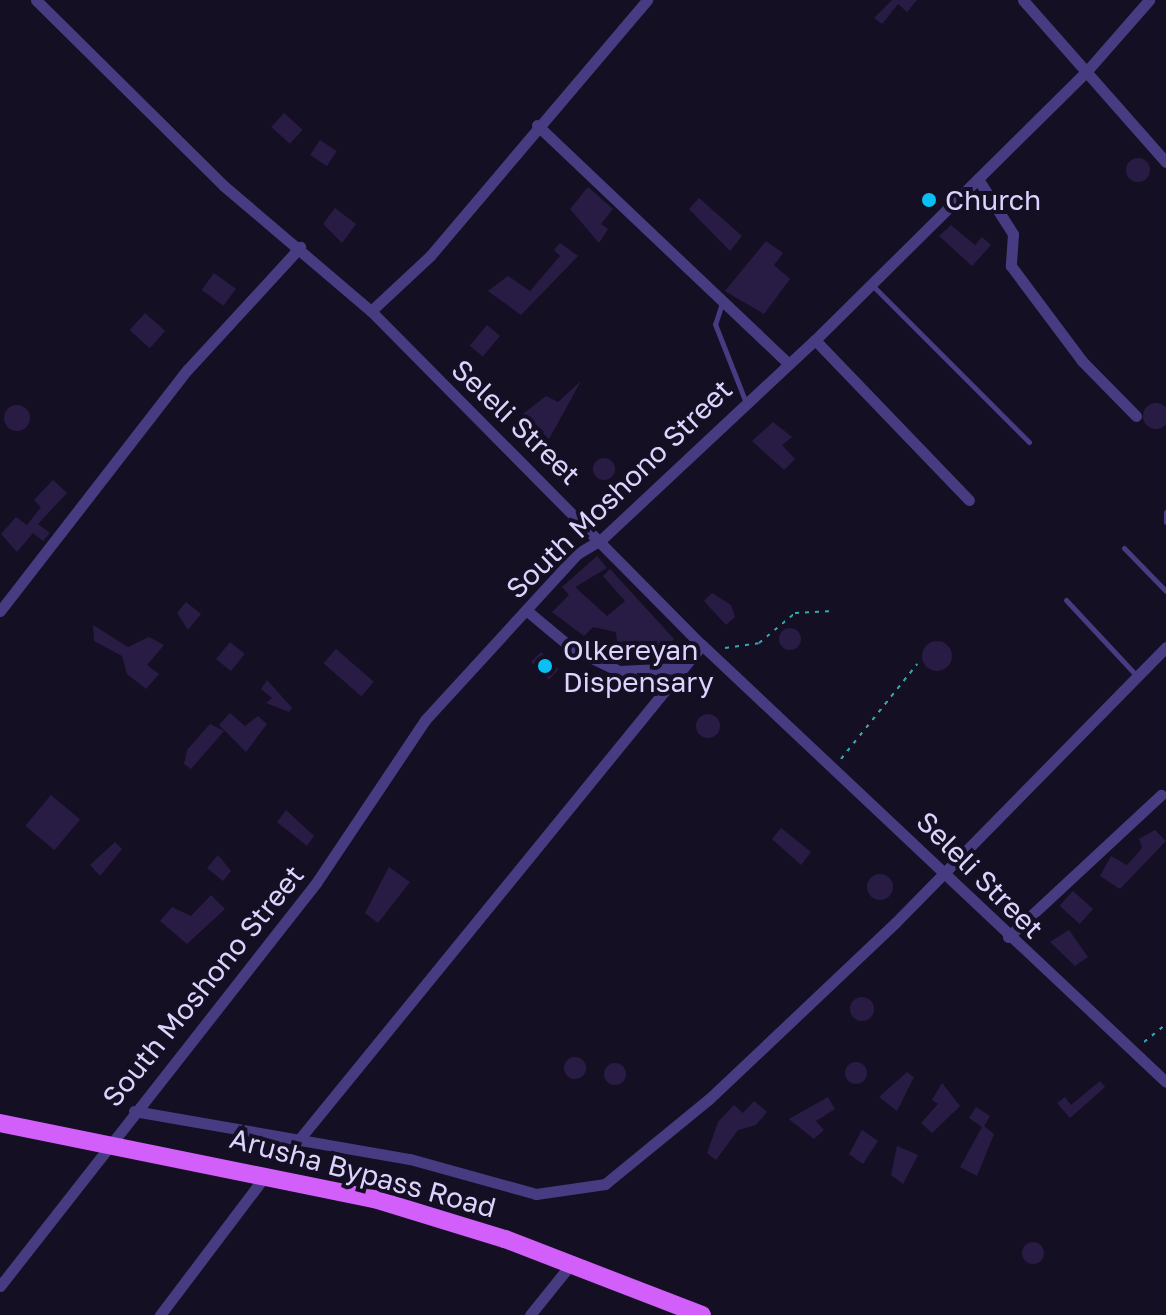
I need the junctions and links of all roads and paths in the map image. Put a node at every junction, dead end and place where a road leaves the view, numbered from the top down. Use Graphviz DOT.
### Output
graph roads {
  1 [pos="36,0"];
  2 [pos="647,0"];
  3 [pos="1023,0"];
  4 [pos="1149,0"];
  5 [pos="1086,72"];
  6 [pos="537,125"];
  7 [pos="1166,162"];
  8 [pos="978,179"];
  9 [pos="300,247"];
  10 [pos="871,284"];
  11 [pos="722,303"];
  12 [pos="371,311"];
  13 [pos="815,340"];
  14 [pos="788,363"];
  15 [pos="745,400"];
  16 [pos="1136,416"];
  17 [pos="1029,442"];
  18 [pos="969,500"];
  19 [pos="1166,512"];
  20 [pos="1166,522"];
  21 [pos="602,539"];
  22 [pos="1124,548"];
  23 [pos="0,590"];
  24 [pos="1166,591"];
  25 [pos="11,598"];
  26 [pos="1066,600"];
  27 [pos="526,610"];
  28 [pos="0,611"];
  29 [pos="833,611"];
  30 [pos="1166,647"];
  31 [pos="705,648"];
  32 [pos="917,664"];
  33 [pos="681,668"];
  34 [pos="1136,675"];
  35 [pos="836,767"];
  36 [pos="1161,795"];
  37 [pos="943,872"];
  38 [pos="1008,937"];
  39 [pos="1166,1024"];
  40 [pos="1130,1053"];
  41 [pos="1166,1082"];
  42 [pos="134,1111"];
  43 [pos="0,1123"];
  44 [pos="110,1141"];
  45 [pos="297,1142"];
  46 [pos="267,1175"];
  47 [pos="571,1264"];
  48 [pos="0,1286"];
  49 [pos="160,1315"];
  50 [pos="530,1315"];
  51 [pos="702,1315"];
  1 -- 9 [label="street, Seleli Street"];
  2 -- 6 [label="street"];
  3 -- 5 [label="street"];
  4 -- 5 [label="street, South Moshono Street"];
  5 -- 7 [label="street"];
  5 -- 8 [label="street, South Moshono Street"];
  6 -- 11 [label="street"];
  6 -- 12 [label="street"];
  8 -- 10 [label="street, South Moshono Street"];
  8 -- 16 [label="street"];
  9 -- 12 [label="street, Seleli Street"];
  9 -- 25 [label="street"];
  10 -- 13 [label="street, South Moshono Street"];
  10 -- 17 [label="lane"];
  11 -- 14 [label="street"];
  11 -- 15 [label="lane"];
  12 -- 21 [label="street, Seleli Street"];
  13 -- 14 [label="street, South Moshono Street"];
  13 -- 18 [label="street"];
  14 -- 15 [label="street, South Moshono Street"];
  15 -- 21 [label="street, South Moshono Street"];
  19 -- 20 [label="lane"];
  21 -- 27 [label="street, South Moshono Street"];
  21 -- 31 [label="street, Seleli Street"];
  22 -- 24 [label="lane"];
  23 -- 25 [label="street"];
  25 -- 28 [label="street"];
  26 -- 34 [label="lane"];
  27 -- 33 [label="street"];
  27 -- 42 [label="street, South Moshono Street"];
  29 -- 31 [label="path"];
  30 -- 34 [label="street"];
  31 -- 33 [label="street"];
  31 -- 35 [label="street, Seleli Street"];
  32 -- 35 [label="path"];
  33 -- 45 [label="street"];
  34 -- 37 [label="street"];
  35 -- 37 [label="street, Seleli Street"];
  36 -- 38 [label="street"];
  37 -- 38 [label="street, Seleli Street"];
  37 -- 45 [label="street"];
  38 -- 40 [label="street, Seleli Street"];
  39 -- 40 [label="path"];
  40 -- 41 [label="street, Seleli Street"];
  42 -- 44 [label="street, South Moshono Street"];
  42 -- 45 [label="street"];
  43 -- 44 [label="main road, Arusha Bypass Road"];
  44 -- 46 [label="main road, Arusha Bypass Road"];
  44 -- 48 [label="street, South Moshono Street"];
  46 -- 47 [label="main road, Arusha Bypass Road"];
  46 -- 49 [label="street"];
  47 -- 50 [label="street"];
  47 -- 51 [label="main road, Arusha Bypass Road"];
}
